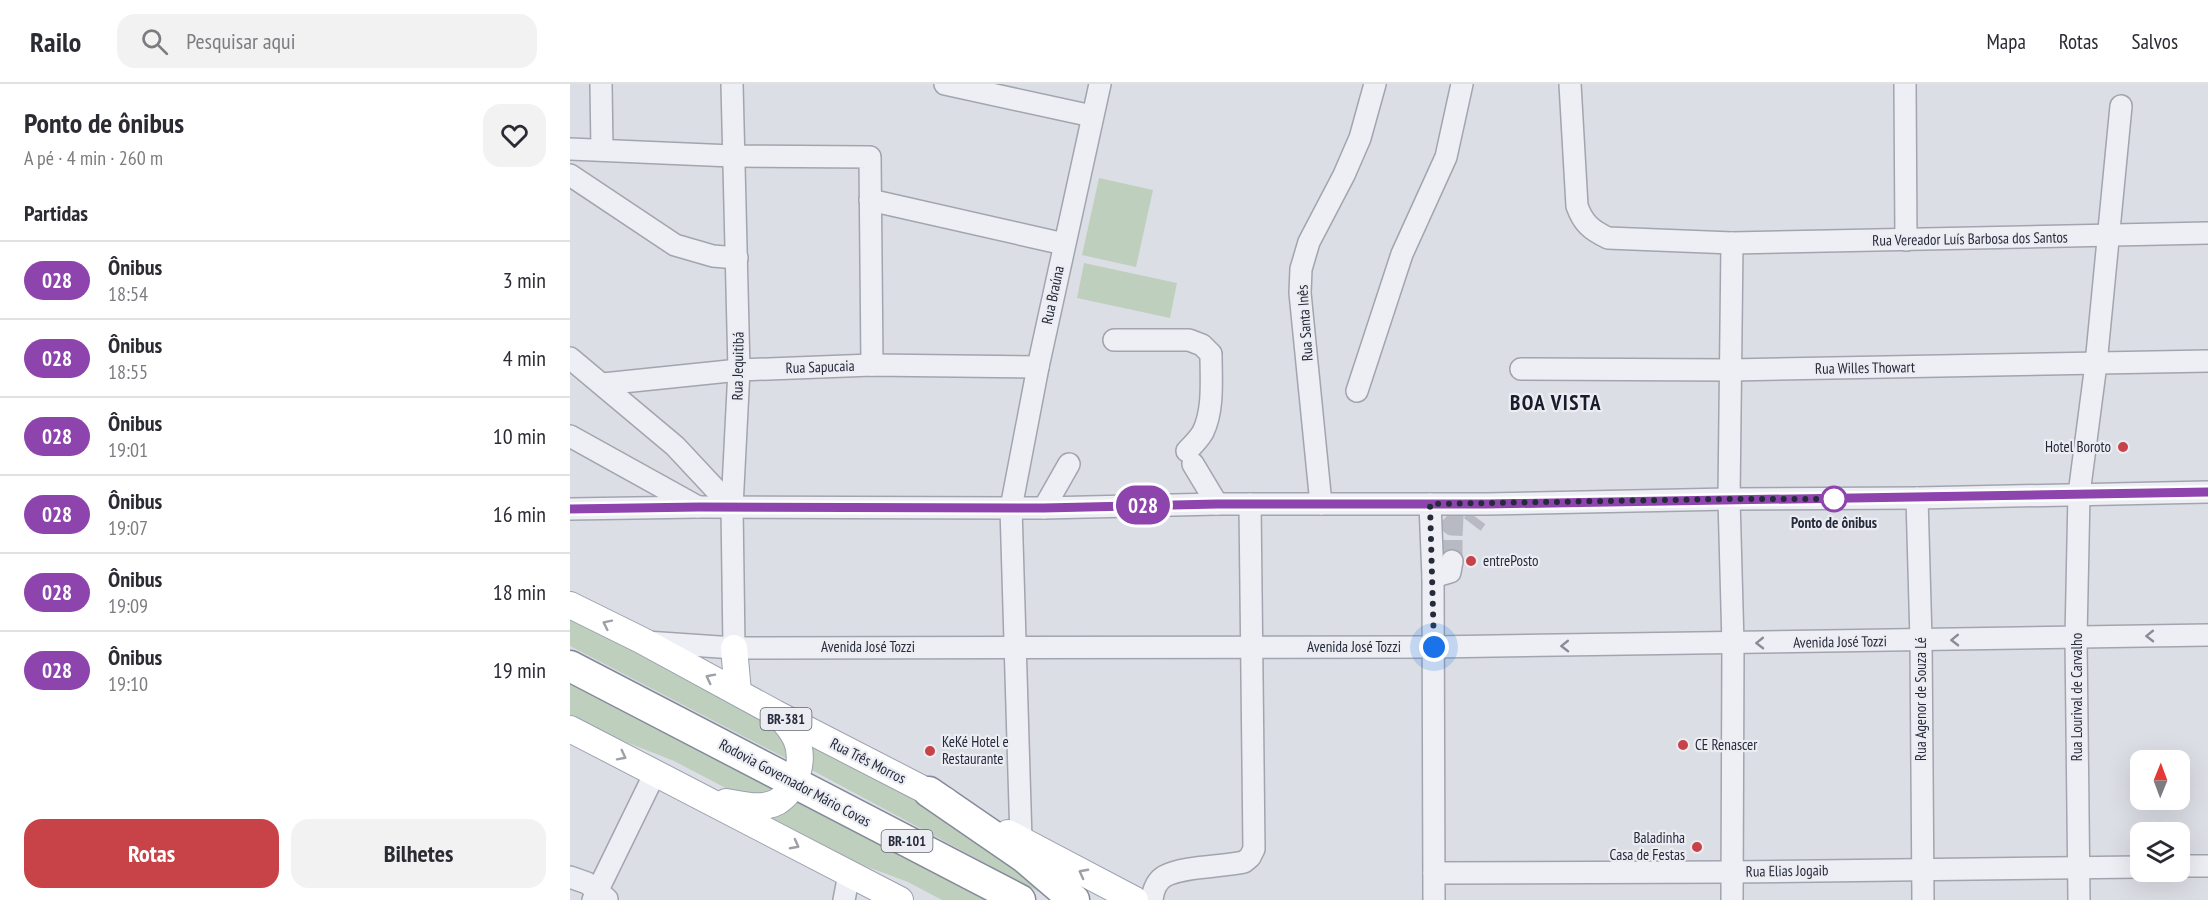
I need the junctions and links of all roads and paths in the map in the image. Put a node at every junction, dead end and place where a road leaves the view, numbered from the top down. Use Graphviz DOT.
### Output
graph roads {
  1 [pos="600,84"];
  2 [pos="732,84"];
  3 [pos="945,84"];
  4 [pos="1100,84"];
  5 [pos="1375,84"];
  6 [pos="1462,84"];
  7 [pos="1570,84"];
  8 [pos="1905,84"];
  9 [pos="2121,106"];
  10 [pos="1092,116"];
  11 [pos="570,149"];
  12 [pos="602,150"];
  13 [pos="732,156"];
  14 [pos="570,175"];
  15 [pos="870,200"];
  16 [pos="2208,233"];
  17 [pos="2108,236"];
  18 [pos="1906,240"];
  19 [pos="1732,243"];
  20 [pos="1064,244"];
  21 [pos="737,258"];
  22 [pos="1114,340"];
  23 [pos="570,358"];
  24 [pos="2208,361"];
  25 [pos="2096,364"];
  26 [pos="872,365"];
  27 [pos="1038,367"];
  28 [pos="1521,369"];
  29 [pos="739,370"];
  30 [pos="1731,370"];
  31 [pos="603,384"];
  32 [pos="1358,391"];
  33 [pos="570,436"];
  34 [pos="1069,464"];
  35 [pos="2208,492"];
  36 [pos="2079,494"];
  37 [pos="1917,498"];
  38 [pos="1730,499"];
  39 [pos="1217,504"];
  40 [pos="1250,504"];
  41 [pos="1321,504"];
  42 [pos="699,507"];
  43 [pos="732,507"];
  44 [pos="1011,508"];
  45 [pos="1044,508"];
  46 [pos="570,509"];
  47 [pos="1436,509"];
  48 [pos="1452,561"];
  49 [pos="1433,577"];
  50 [pos="570,605"];
  51 [pos="2208,635"];
  52 [pos="2076,638"];
  53 [pos="1921,640"];
  54 [pos="644,642"];
  55 [pos="1733,644"];
  56 [pos="1016,647"];
  57 [pos="1434,647"];
  58 [pos="734,648"];
  59 [pos="1252,648"];
  60 [pos="570,666"];
  61 [pos="738,692"];
  62 [pos="775,713"];
  63 [pos="570,729"];
  64 [pos="655,773"];
  65 [pos="795,782"];
  66 [pos="929,792"];
  67 [pos="705,797"];
  68 [pos="1021,840"];
  69 [pos="2190,866"];
  70 [pos="2208,866"];
  71 [pos="2130,867"];
  72 [pos="2078,868"];
  73 [pos="1922,870"];
  74 [pos="1731,872"];
  75 [pos="1434,873"];
  76 [pos="849,874"];
  77 [pos="570,877"];
  78 [pos="599,896"];
  79 [pos="844,900"];
  80 [pos="900,900"];
  81 [pos="1020,900"];
  82 [pos="1074,900"];
  83 [pos="1135,900"];
  84 [pos="1152,900"];
  85 [pos="1434,900"];
  86 [pos="1732,900"];
  87 [pos="1923,900"];
  88 [pos="2079,900"];
  1 -- 12 [label="street"];
  2 -- 13 [label="street, Rua Jequitibá"];
  3 -- 10 [label="street"];
  4 -- 10 [label="street, Rua Braúna"];
  5 -- 41 [label="street, Rua Santa Inês"];
  6 -- 32 [label="street"];
  7 -- 19 [label="street, Rua Vereador Luís Barbosa dos Santos"];
  8 -- 18 [label="street"];
  9 -- 17 [label="street, Rua Lourival de Carvalho"];
  10 -- 20 [label="street, Rua Braúna"];
  11 -- 12 [label="street"];
  12 -- 13 [label="street"];
  13 -- 15 [label="street"];
  13 -- 21 [label="street, Rua Jequitibá"];
  14 -- 21 [label="street"];
  15 -- 20 [label="street"];
  15 -- 26 [label="street"];
  16 -- 17 [label="street, Rua Vereador Luís Barbosa dos Santos"];
  17 -- 18 [label="street, Rua Vereador Luís Barbosa dos Santos"];
  17 -- 25 [label="street, Rua Lourival de Carvalho"];
  18 -- 19 [label="street, Rua Vereador Luís Barbosa dos Santos"];
  19 -- 30 [label="street"];
  20 -- 27 [label="street, Rua Braúna"];
  21 -- 29 [label="street, Rua Jequitibá"];
  22 -- 39 [label="street"];
  23 -- 31 [label="street"];
  24 -- 25 [label="street, Rua Willes Thowart"];
  25 -- 30 [label="street, Rua Willes Thowart"];
  25 -- 36 [label="street, Rua Lourival de Carvalho"];
  26 -- 27 [label="street, Rua Sapucaia"];
  26 -- 29 [label="street, Rua Sapucaia"];
  27 -- 44 [label="street, Rua Braúna"];
  28 -- 30 [label="street, Rua Willes Thowart"];
  29 -- 31 [label="street, Rua Sapucaia"];
  29 -- 43 [label="street, Rua Jequitibá"];
  30 -- 38 [label="street"];
  31 -- 43 [label="street"];
  33 -- 42 [label="street"];
  34 -- 45 [label="street"];
  35 -- 36 [label="street"];
  36 -- 37 [label="street"];
  36 -- 52 [label="street, Rua Lourival de Carvalho"];
  37 -- 38 [label="street"];
  37 -- 53 [label="street, Rua Agenor de Souza Lé"];
  38 -- 47 [label="street"];
  38 -- 55 [label="street"];
  39 -- 40 [label="street"];
  39 -- 45 [label="street"];
  40 -- 41 [label="street"];
  40 -- 59 [label="street"];
  41 -- 47 [label="street"];
  42 -- 43 [label="street"];
  42 -- 46 [label="street"];
  43 -- 44 [label="street"];
  43 -- 58 [label="street, Rua Jequitibá"];
  44 -- 45 [label="street"];
  44 -- 56 [label="street, Rua Braúna"];
  47 -- 49 [label="street"];
  48 -- 49 [label="street"];
  49 -- 57 [label="street"];
  54 -- 50 [label="main road, Rua Três Morros / BR-381, one-way"];
  51 -- 52 [label="street, Avenida José Tozzi, one-way"];
  52 -- 53 [label="street, Avenida José Tozzi, one-way"];
  52 -- 72 [label="street, Rua Lourival de Carvalho"];
  53 -- 55 [label="street, Avenida José Tozzi, one-way"];
  53 -- 73 [label="street, Rua Agenor de Souza Lé"];
  54 -- 58 [label="street, Avenida José Tozzi"];
  61 -- 54 [label="main road, Rua Três Morros / BR-381, one-way"];
  55 -- 57 [label="street, Avenida José Tozzi, one-way"];
  55 -- 74 [label="street"];
  56 -- 58 [label="street, Avenida José Tozzi"];
  56 -- 59 [label="street, Avenida José Tozzi"];
  56 -- 68 [label="street, Rua Braúna"];
  57 -- 59 [label="street, Avenida José Tozzi"];
  57 -- 75 [label="street"];
  58 -- 61 [label="main road"];
  59 -- 84 [label="street"];
  60 -- 65 [label="highway, Rodovia Governador Mário Covas / BR-101"];
  61 -- 62 [label="main road, Rua Três Morros / BR-381"];
  62 -- 65 [label="main road"];
  62 -- 66 [label="main road, Rua Três Morros / BR-381"];
  63 -- 64 [label="main road, one-way"];
  64 -- 67 [label="main road"];
  64 -- 78 [label="street"];
  65 -- 67 [label="main road"];
  65 -- 81 [label="highway, Rodovia Governador Mário Covas / BR-101"];
  66 -- 68 [label="main road, Rua Três Morros / BR-381"];
  66 -- 82 [label="highway"];
  67 -- 76 [label="main road, one-way"];
  83 -- 68 [label="main road, Rua Três Morros / BR-381, one-way"];
  69 -- 70 [label="street"];
  71 -- 72 [label="street, Rua Elias Jogaib"];
  72 -- 73 [label="street, Rua Elias Jogaib"];
  72 -- 88 [label="street, Rua Lourival de Carvalho"];
  73 -- 74 [label="street, Rua Elias Jogaib"];
  73 -- 87 [label="street, Rua Agenor de Souza Lé"];
  74 -- 75 [label="street, Rua Elias Jogaib"];
  74 -- 86 [label="street"];
  75 -- 85 [label="street"];
  76 -- 79 [label="street"];
  76 -- 80 [label="main road"];
  77 -- 78 [label="street"];
}
